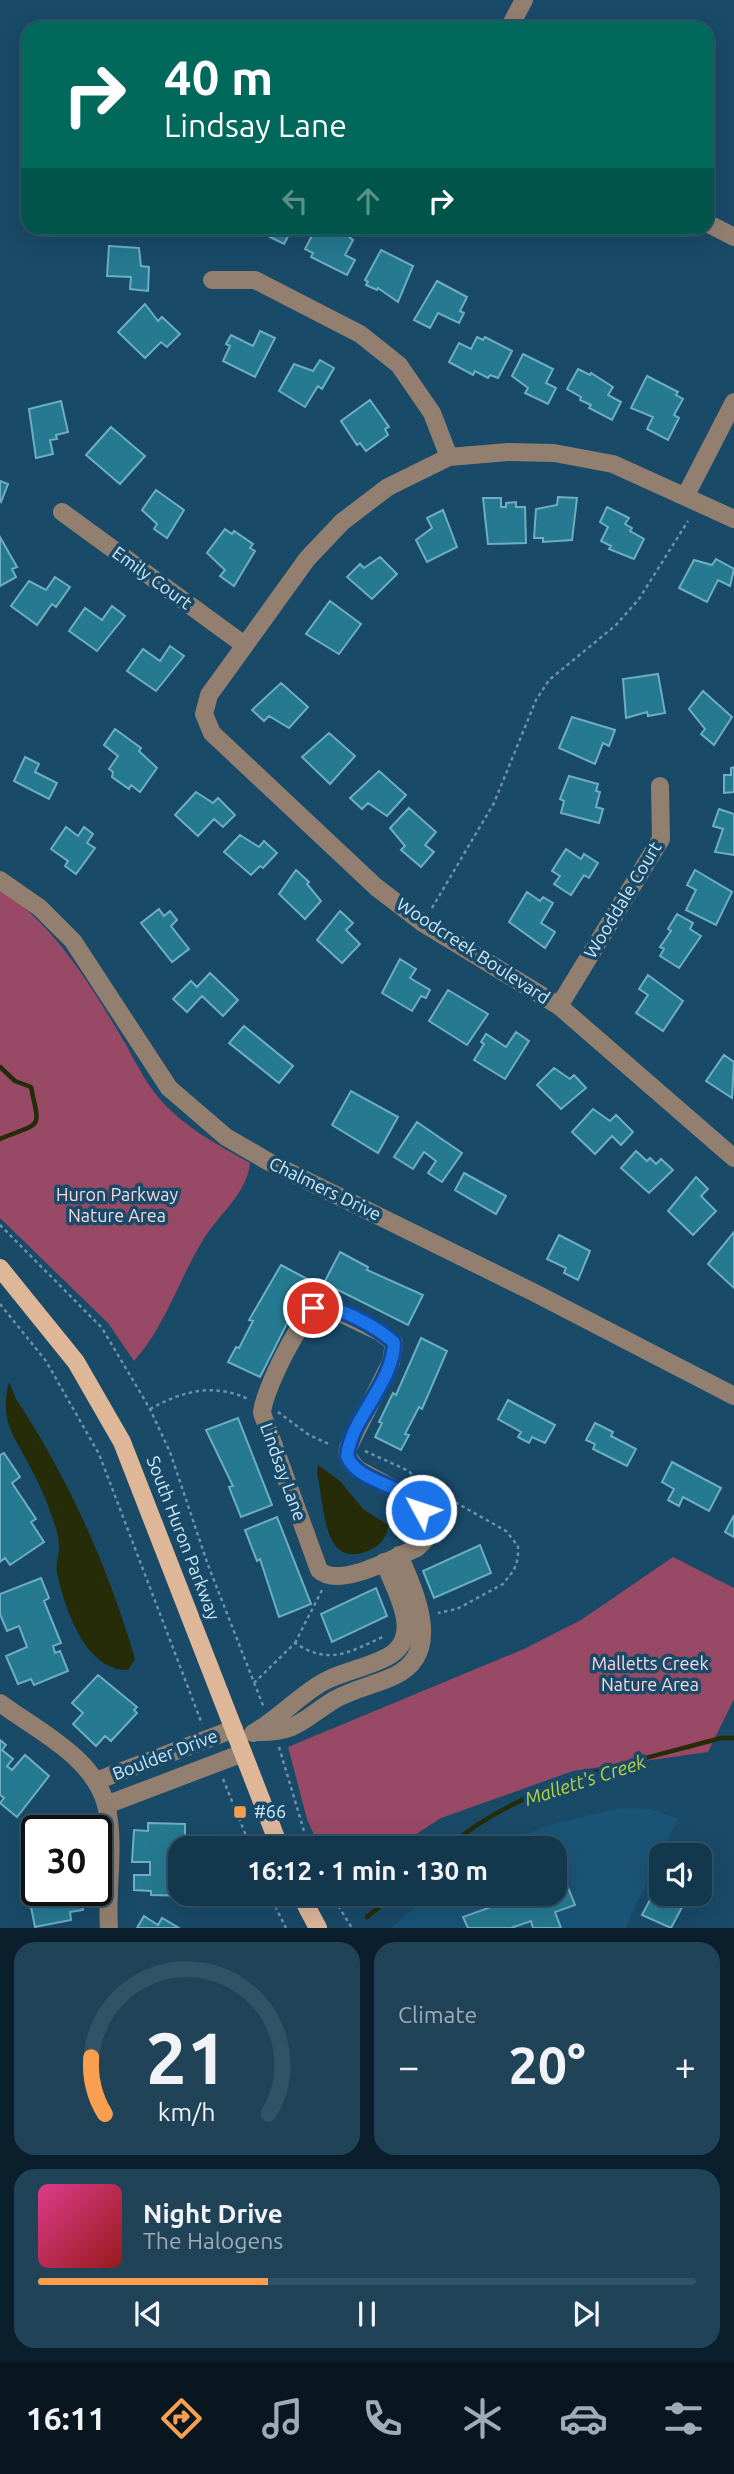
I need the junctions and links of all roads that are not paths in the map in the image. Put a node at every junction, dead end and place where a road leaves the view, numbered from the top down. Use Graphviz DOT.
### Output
graph roads {
  1 [pos="524,0"];
  2 [pos="513,21"];
  3 [pos="714,227"];
  4 [pos="734,237"];
  5 [pos="212,280"];
  6 [pos="734,402"];
  7 [pos="449,457"];
  8 [pos="686,495"];
  9 [pos="62,512"];
  10 [pos="734,519"];
  11 [pos="243,644"];
  12 [pos="660,786"];
  13 [pos="0,880"];
  14 [pos="559,1006"];
  15 [pos="734,1158"];
  16 [pos="0,1268"];
  17 [pos="734,1396"];
  18 [pos="391,1558"];
  19 [pos="414,1622"];
  20 [pos="342,1674"];
  21 [pos="349,1694"];
  22 [pos="0,1703"];
  23 [pos="257,1732"];
  24 [pos="238,1741"];
  25 [pos="96,1781"];
  26 [pos="106,1805"];
  27 [pos="275,1836"];
  28 [pos="306,1906"];
  29 [pos="109,1928"];
  30 [pos="318,1928"];
  1 -- 2 [label="street"];
  3 -- 4 [label="street"];
  5 -- 7 [label="street"];
  6 -- 8 [label="street"];
  7 -- 8 [label="street"];
  7 -- 11 [label="street, Woodcreek Boulevard"];
  8 -- 10 [label="street"];
  9 -- 11 [label="street, Emily Court"];
  11 -- 14 [label="street, Woodcreek Boulevard"];
  12 -- 14 [label="street, Wooddale Court"];
  13 -- 17 [label="street, Chalmers Drive"];
  14 -- 15 [label="street, Woodcreek Boulevard"];
  16 -- 24 [label="main road, South Huron Parkway"];
  18 -- 18 [label="street, Lindsay Lane"];
  18 -- 19 [label="street"];
  19 -- 20 [label="street"];
  19 -- 21 [label="street"];
  20 -- 21 [label="street"];
  20 -- 23 [label="street"];
  21 -- 23 [label="street"];
  22 -- 25 [label="street, Boulder Drive"];
  23 -- 24 [label="street"];
  24 -- 25 [label="street, Boulder Drive"];
  24 -- 26 [label="street, Boulder Drive"];
  24 -- 27 [label="main road, South Huron Parkway"];
  25 -- 26 [label="street, Boulder Drive"];
  26 -- 29 [label="street, Boulder Drive"];
  28 -- 30 [label="main road"];
}
